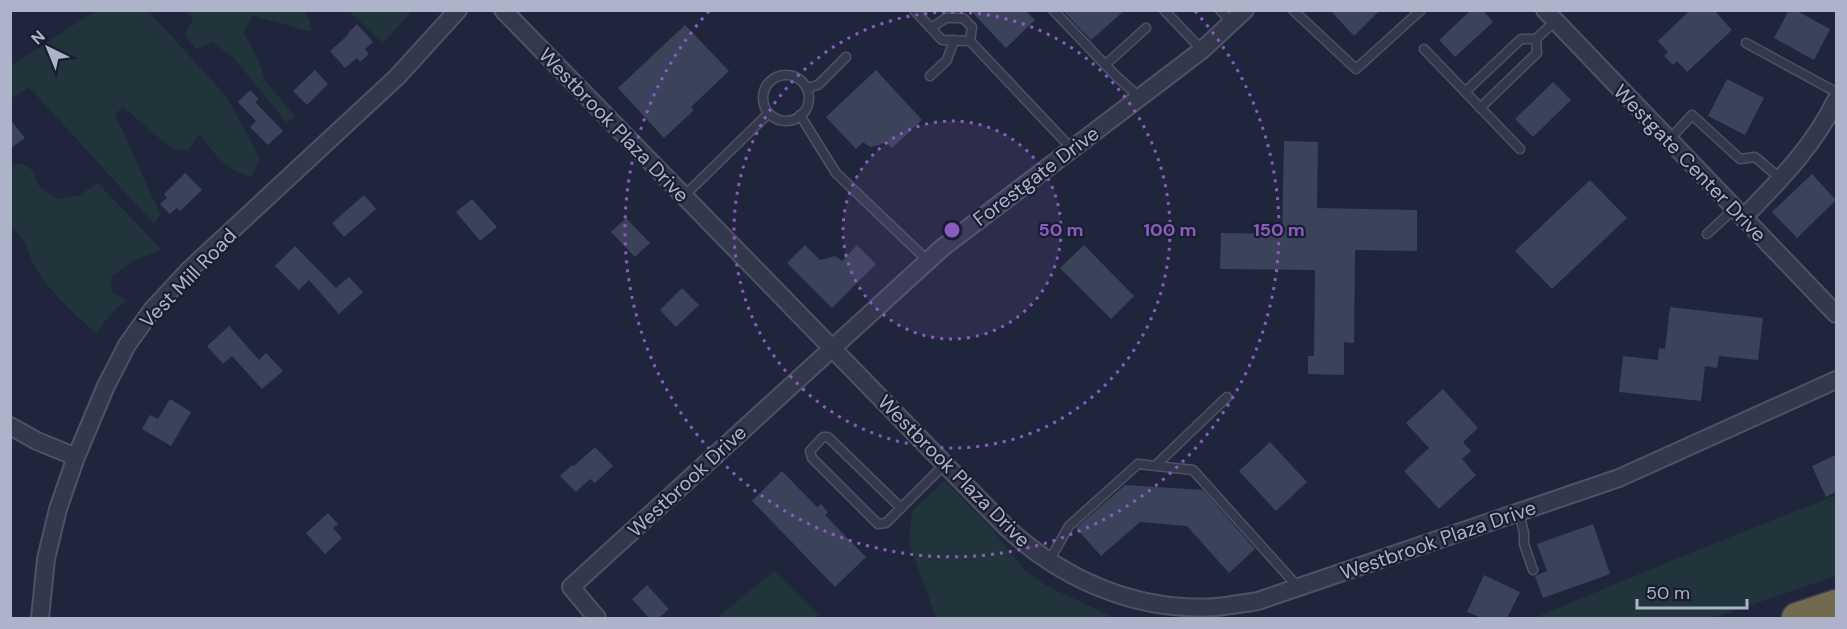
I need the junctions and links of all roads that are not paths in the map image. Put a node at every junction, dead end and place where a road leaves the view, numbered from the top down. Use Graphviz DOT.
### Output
graph roads {
  1 [pos="458,10"];
  2 [pos="503,10"];
  3 [pos="914,10"];
  4 [pos="1053,10"];
  5 [pos="1164,10"];
  6 [pos="1245,10"];
  7 [pos="1293,10"];
  8 [pos="1421,10"];
  9 [pos="1550,16"];
  10 [pos="1226,17"];
  11 [pos="931,28"];
  12 [pos="1146,28"];
  13 [pos="1536,39"];
  14 [pos="954,40"];
  15 [pos="970,42"];
  16 [pos="1746,43"];
  17 [pos="1202,50"];
  18 [pos="1424,50"];
  19 [pos="846,57"];
  20 [pos="1105,66"];
  21 [pos="930,76"];
  22 [pos="807,88"];
  23 [pos="1465,92"];
  24 [pos="1836,92"];
  25 [pos="1139,98"];
  26 [pos="1836,100"];
  27 [pos="1480,108"];
  28 [pos="769,113"];
  29 [pos="800,116"];
  30 [pos="1669,140"];
  31 [pos="1072,149"];
  32 [pos="1520,149"];
  33 [pos="1781,179"];
  34 [pos="683,197"];
  35 [pos="1739,213"];
  36 [pos="1707,234"];
  37 [pos="927,260"];
  38 [pos="1836,314"];
  39 [pos="832,347"];
  40 [pos="1836,380"];
  41 [pos="1227,397"];
  42 [pos="10,426"];
  43 [pos="76,457"];
  44 [pos="945,464"];
  45 [pos="1155,466"];
  46 [pos="901,508"];
  47 [pos="1519,512"];
  48 [pos="1049,561"];
  49 [pos="1533,570"];
  50 [pos="1299,588"];
  51 [pos="1836,605"];
  52 [pos="40,618"];
  53 [pos="597,618"];
  54 [pos="1797,618"];
  1 -- 43 [label="street, Vest Mill Road"];
  2 -- 34 [label="street, Westbrook Plaza Drive"];
  3 -- 11 [label="lane"];
  4 -- 20 [label="lane"];
  5 -- 17 [label="lane"];
  6 -- 10 [label="street, Forestgate Drive"];
  7 -- 8 [label="lane"];
  9 -- 13 [label="lane"];
  9 -- 30 [label="street, Westgate Center Drive"];
  10 -- 17 [label="street, Forestgate Drive"];
  11 -- 14 [label="lane"];
  11 -- 15 [label="lane"];
  12 -- 20 [label="lane"];
  13 -- 23 [label="lane"];
  13 -- 27 [label="lane"];
  14 -- 15 [label="lane"];
  14 -- 21 [label="lane"];
  15 -- 31 [label="lane"];
  16 -- 24 [label="lane"];
  17 -- 25 [label="street, Forestgate Drive"];
  18 -- 23 [label="lane"];
  19 -- 22 [label="lane"];
  20 -- 25 [label="lane"];
  22 -- 28 [label="lane"];
  22 -- 29 [label="lane"];
  23 -- 27 [label="lane"];
  25 -- 31 [label="street, Forestgate Drive"];
  26 -- 33 [label="street"];
  27 -- 32 [label="lane"];
  28 -- 29 [label="lane"];
  28 -- 34 [label="lane"];
  29 -- 37 [label="lane"];
  30 -- 33 [label="lane"];
  30 -- 35 [label="street, Westgate Center Drive"];
  31 -- 37 [label="street, Forestgate Drive"];
  33 -- 35 [label="street"];
  34 -- 39 [label="street, Westbrook Plaza Drive"];
  35 -- 36 [label="lane"];
  35 -- 38 [label="street, Westgate Center Drive"];
  37 -- 39 [label="street, Forestgate Drive"];
  39 -- 44 [label="street, Westbrook Plaza Drive"];
  39 -- 53 [label="street, Westbrook Drive"];
  40 -- 47 [label="street, Westbrook Plaza Drive"];
  41 -- 45 [label="lane"];
  42 -- 43 [label="street"];
  43 -- 52 [label="street, Vest Mill Road"];
  44 -- 46 [label="lane"];
  44 -- 48 [label="street, Westbrook Plaza Drive"];
  45 -- 48 [label="lane"];
  45 -- 50 [label="lane"];
  46 -- 46 [label="lane"];
  47 -- 49 [label="lane"];
  47 -- 50 [label="street, Westbrook Plaza Drive"];
  48 -- 50 [label="street, Westbrook Plaza Drive"];
  51 -- 54 [label="highway"];
}
